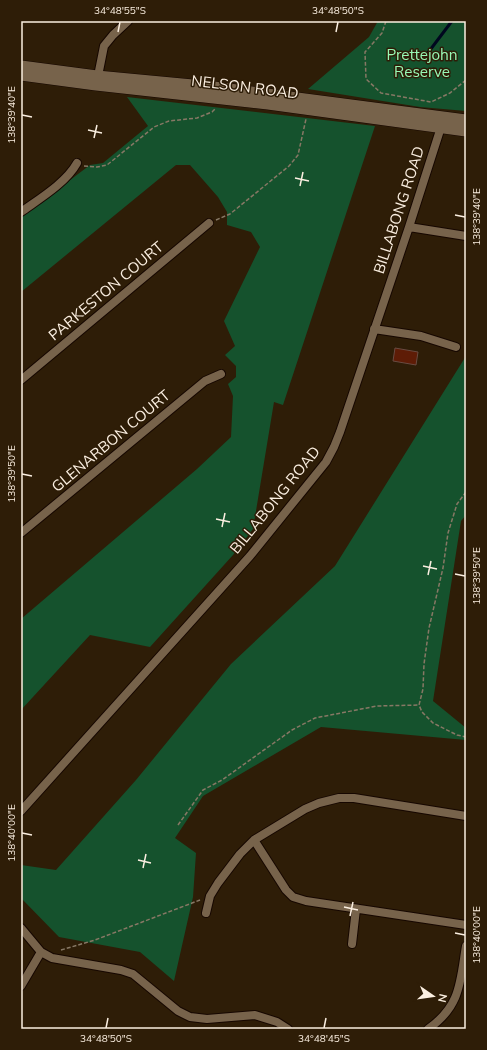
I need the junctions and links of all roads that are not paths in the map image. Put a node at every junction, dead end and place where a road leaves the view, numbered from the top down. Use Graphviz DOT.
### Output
graph roads {
  1 [pos="128,21"];
  2 [pos="21,66"];
  3 [pos="21,75"];
  4 [pos="97,81"];
  5 [pos="466,120"];
  6 [pos="442,123"];
  7 [pos="466,131"];
  8 [pos="80,165"];
  9 [pos="21,212"];
  10 [pos="209,223"];
  11 [pos="409,227"];
  12 [pos="466,236"];
  13 [pos="374,329"];
  14 [pos="456,347"];
  15 [pos="221,374"];
  16 [pos="21,380"];
  17 [pos="21,533"];
  18 [pos="21,811"];
  19 [pos="466,816"];
  20 [pos="254,840"];
  21 [pos="356,909"];
  22 [pos="206,913"];
  23 [pos="466,925"];
  24 [pos="21,928"];
  25 [pos="352,944"];
  26 [pos="466,946"];
  27 [pos="44,953"];
  28 [pos="463,985"];
  29 [pos="21,986"];
  30 [pos="288,1029"];
  31 [pos="428,1029"];
  1 -- 4 [label="street"];
  2 -- 4 [label="main road, NELSON ROAD"];
  3 -- 4 [label="main road, NELSON ROAD"];
  4 -- 6 [label="main road, NELSON ROAD"];
  5 -- 6 [label="main road, NELSON ROAD"];
  6 -- 7 [label="main road, NELSON ROAD"];
  6 -- 11 [label="street, BILLABONG ROAD"];
  8 -- 9 [label="street"];
  10 -- 16 [label="street, PARKESTON COURT"];
  11 -- 12 [label="street"];
  11 -- 13 [label="street, BILLABONG ROAD"];
  13 -- 14 [label="street"];
  13 -- 18 [label="street, BILLABONG ROAD"];
  15 -- 17 [label="street, GLENARBON COURT"];
  19 -- 20 [label="street"];
  20 -- 21 [label="street"];
  20 -- 22 [label="street"];
  21 -- 23 [label="street"];
  21 -- 25 [label="street"];
  24 -- 27 [label="street"];
  26 -- 28 [label="street"];
  27 -- 29 [label="street"];
  27 -- 30 [label="street"];
  28 -- 31 [label="street"];
}
